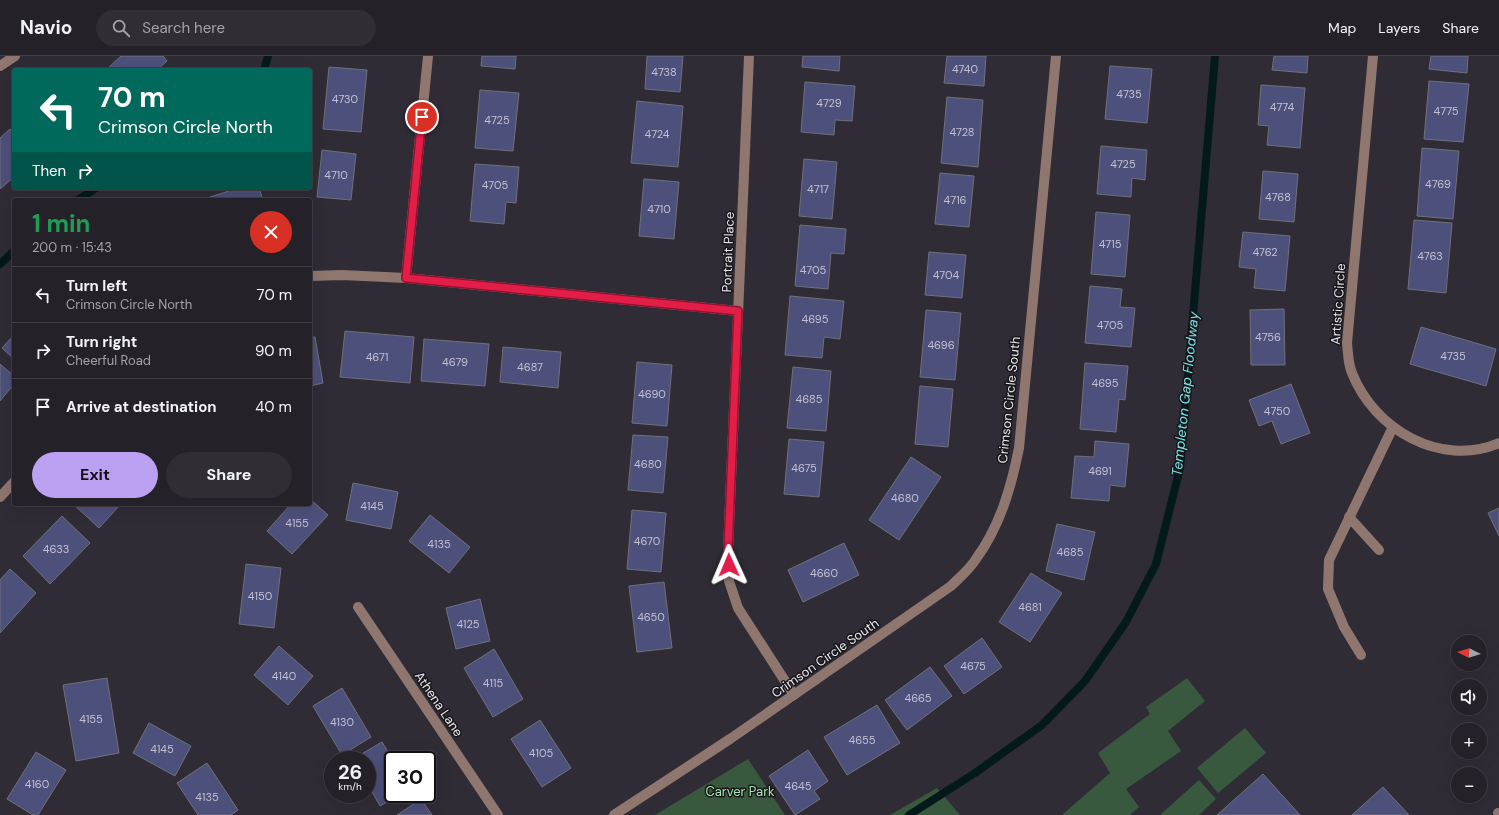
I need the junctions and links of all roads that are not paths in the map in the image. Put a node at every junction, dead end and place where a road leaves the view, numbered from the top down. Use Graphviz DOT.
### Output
graph roads {
  1 [pos="15,56"];
  2 [pos="428,56"];
  3 [pos="749,56"];
  4 [pos="1056,56"];
  5 [pos="1373,56"];
  6 [pos="0,66"];
  7 [pos="312,276"];
  8 [pos="406,278"];
  9 [pos="738,311"];
  10 [pos="1393,427"];
  11 [pos="1499,443"];
  12 [pos="12,484"];
  13 [pos="0,497"];
  14 [pos="1349,517"];
  15 [pos="1379,550"];
  16 [pos="358,607"];
  17 [pos="1361,655"];
  18 [pos="794,695"];
  19 [pos="498,815"];
  20 [pos="614,815"];
  1 -- 6 [label="street"];
  2 -- 8 [label="street"];
  3 -- 9 [label="street, Portrait Place"];
  4 -- 18 [label="street, Crimson Circle South"];
  5 -- 10 [label="street, Artistic Circle"];
  7 -- 8 [label="street"];
  8 -- 9 [label="street"];
  9 -- 18 [label="street, Portrait Place"];
  10 -- 11 [label="street, Artistic Circle"];
  10 -- 14 [label="street"];
  12 -- 13 [label="street"];
  14 -- 15 [label="street"];
  14 -- 17 [label="street"];
  16 -- 19 [label="street, Athena Lane"];
  18 -- 20 [label="street, Crimson Circle South"];
}
